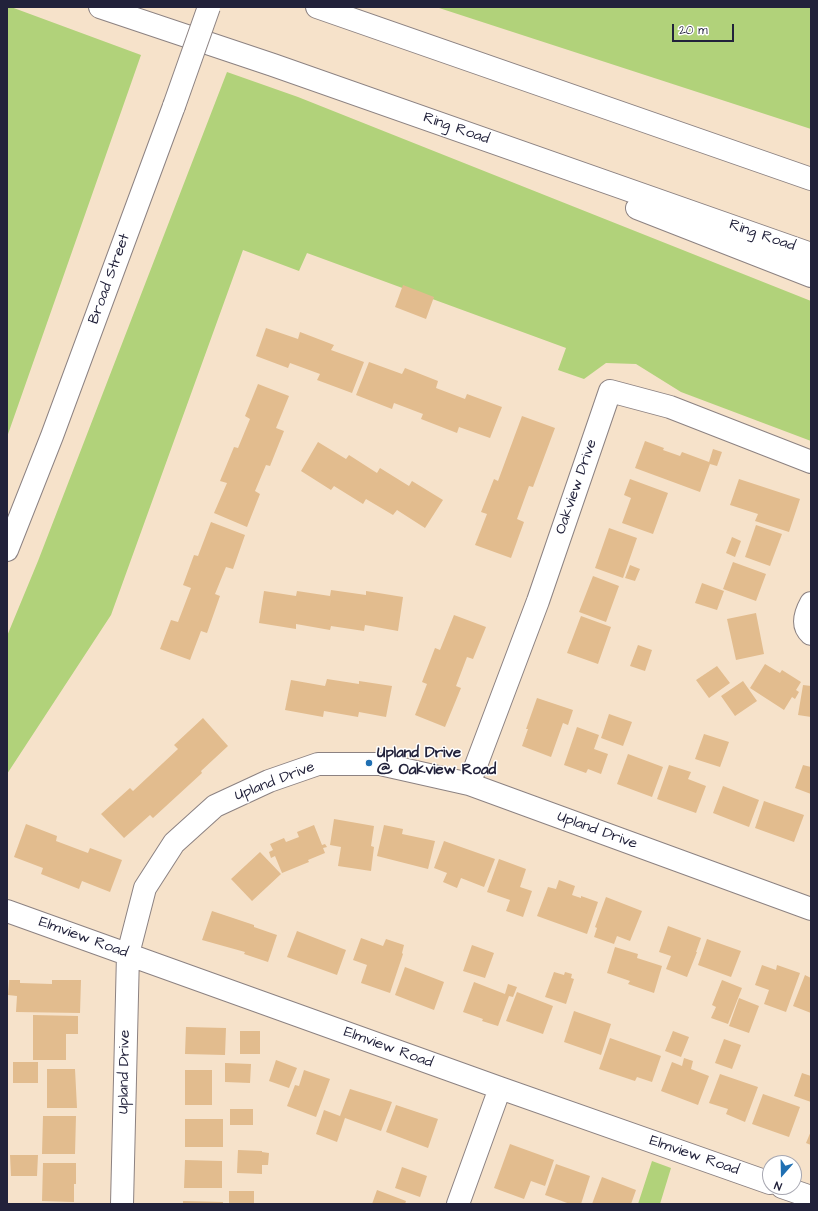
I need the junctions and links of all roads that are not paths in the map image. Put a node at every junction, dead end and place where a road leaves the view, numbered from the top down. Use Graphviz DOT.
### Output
graph roads {
  1 [pos="100,7"];
  2 [pos="209,7"];
  3 [pos="317,7"];
  4 [pos="273,65"];
  5 [pos="811,179"];
  6 [pos="811,254"];
  7 [pos="811,276"];
  8 [pos="811,462"];
  9 [pos="7,550"];
  10 [pos="811,603"];
  11 [pos="811,634"];
  12 [pos="469,784"];
  13 [pos="811,909"];
  14 [pos="7,911"];
  15 [pos="128,954"];
  16 [pos="500,1088"];
  17 [pos="762,1180"];
  18 [pos="122,1204"];
  19 [pos="458,1204"];
  1 -- 4 [label="main road, Ring Road"];
  2 -- 9 [label="main road, Broad Street, bridge"];
  3 -- 5 [label="main road"];
  4 -- 6 [label="main road, Ring Road"];
  4 -- 7 [label="main road"];
  8 -- 12 [label="main road, Oakview Drive"];
  10 -- 11 [label="main road"];
  12 -- 13 [label="main road, Upland Drive"];
  12 -- 15 [label="main road, Upland Drive"];
  14 -- 15 [label="main road, Elmview Road"];
  15 -- 16 [label="main road, Elmview Road"];
  15 -- 18 [label="main road, Upland Drive"];
  16 -- 17 [label="main road, Elmview Road"];
  16 -- 19 [label="main road"];
}
